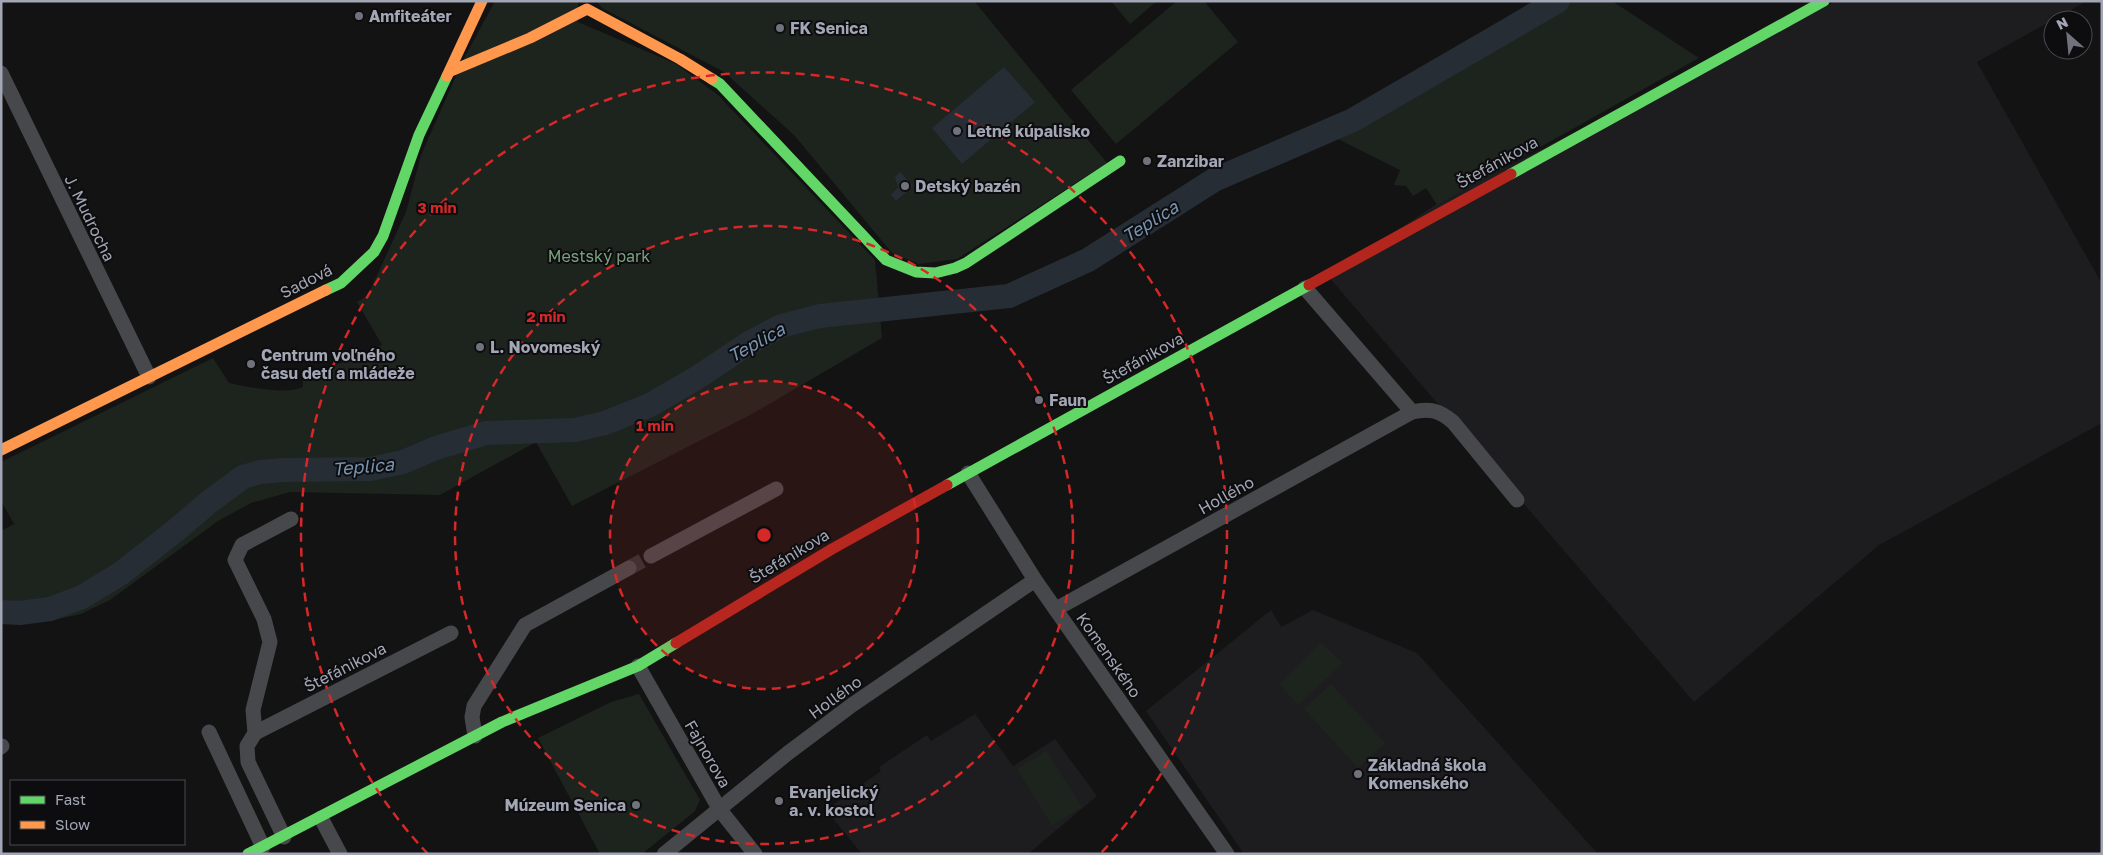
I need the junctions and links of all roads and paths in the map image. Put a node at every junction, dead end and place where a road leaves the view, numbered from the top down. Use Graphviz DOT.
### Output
graph roads {
  1 [pos="482,1"];
  2 [pos="1824,1"];
  3 [pos="451,71"];
  4 [pos="1,73"];
  5 [pos="1120,161"];
  6 [pos="1305,288"];
  7 [pos="149,377"];
  8 [pos="1412,412"];
  9 [pos="1,450"];
  10 [pos="968,473"];
  11 [pos="776,489"];
  12 [pos="1517,500"];
  13 [pos="291,519"];
  14 [pos="651,556"];
  15 [pos="629,568"];
  16 [pos="1035,580"];
  17 [pos="1056,609"];
  18 [pos="451,632"];
  19 [pos="638,666"];
  20 [pos="209,732"];
  21 [pos="255,733"];
  22 [pos="475,736"];
  23 [pos="720,810"];
  24 [pos="321,818"];
  25 [pos="284,837"];
  26 [pos="263,847"];
  27 [pos="248,854"];
  28 [pos="340,854"];
  29 [pos="664,854"];
  30 [pos="755,854"];
  31 [pos="1227,854"];
  1 -- 3 [label="street, Sadová"];
  2 -- 6 [label="street, Štefánikova"];
  3 -- 5 [label="street"];
  3 -- 7 [label="street, Sadová"];
  4 -- 7 [label="street, J. Mudrocha"];
  6 -- 8 [label="street"];
  6 -- 10 [label="street, Štefánikova"];
  7 -- 9 [label="street, Sadová"];
  8 -- 12 [label="street, Hollého"];
  8 -- 17 [label="street, Hollého"];
  10 -- 16 [label="street, Komenského"];
  10 -- 19 [label="street, Štefánikova"];
  11 -- 14 [label="street"];
  13 -- 21 [label="street"];
  15 -- 22 [label="street"];
  16 -- 17 [label="street, Komenského"];
  16 -- 23 [label="street, Hollého"];
  17 -- 31 [label="street, Komenského"];
  18 -- 21 [label="street, Štefánikova"];
  19 -- 22 [label="street, Štefánikova"];
  19 -- 23 [label="street, Fajnorova"];
  20 -- 26 [label="street"];
  21 -- 25 [label="street"];
  22 -- 24 [label="street, Štefánikova"];
  23 -- 29 [label="street, Hollého"];
  23 -- 30 [label="street, Fajnorova"];
  24 -- 25 [label="street, Štefánikova"];
  24 -- 28 [label="street"];
  25 -- 26 [label="street, Štefánikova"];
  26 -- 27 [label="street, Štefánikova"];
}
